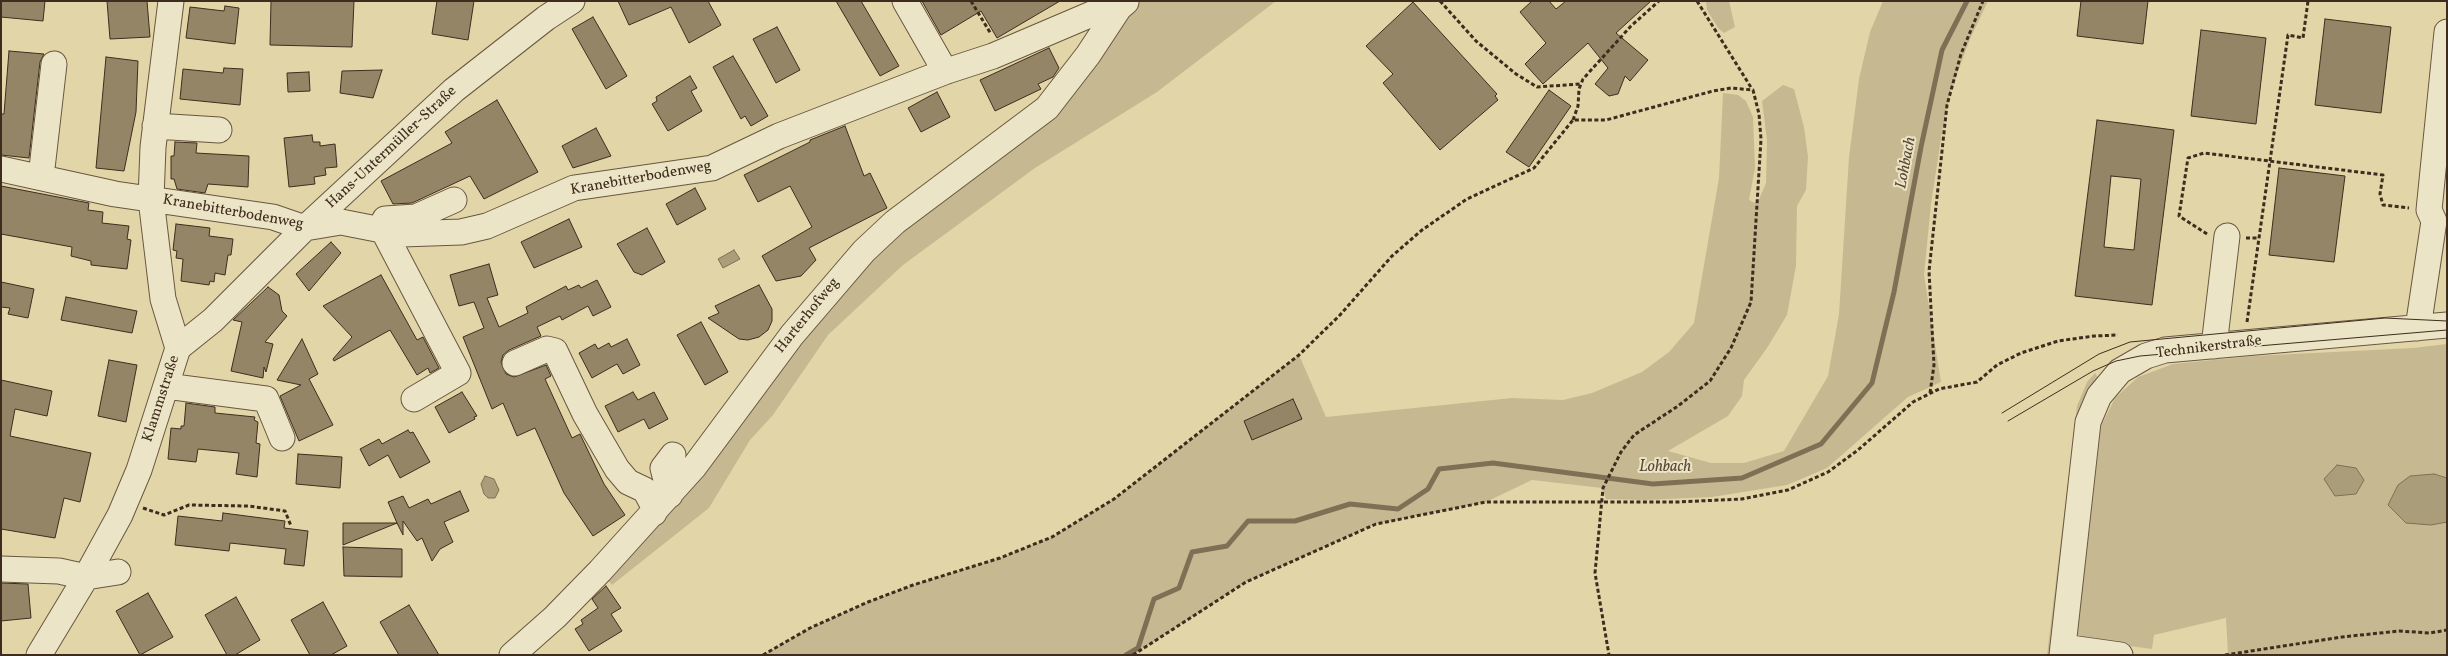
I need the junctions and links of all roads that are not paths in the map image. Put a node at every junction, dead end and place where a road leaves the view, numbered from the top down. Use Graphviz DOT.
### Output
graph roads {
  1 [pos="171,1"];
  2 [pos="572,1"];
  3 [pos="904,1"];
  4 [pos="1123,4"];
  5 [pos="2447,32"];
  6 [pos="54,64"];
  7 [pos="947,71"];
  8 [pos="156,126"];
  9 [pos="219,130"];
  10 [pos="1,169"];
  11 [pos="40,177"];
  12 [pos="151,199"];
  13 [pos="454,200"];
  14 [pos="2437,215"];
  15 [pos="305,228"];
  16 [pos="374,229"];
  17 [pos="2227,236"];
  18 [pos="2447,324"];
  19 [pos="2418,328"];
  20 [pos="2214,346"];
  21 [pos="178,348"];
  22 [pos="516,363"];
  23 [pos="166,386"];
  24 [pos="414,399"];
  25 [pos="282,438"];
  26 [pos="673,455"];
  27 [pos="662,504"];
  28 [pos="1,569"];
  29 [pos="118,572"];
  30 [pos="86,578"];
  31 [pos="2062,651"];
  32 [pos="39,655"];
  33 [pos="512,655"];
  34 [pos="2120,655"];
  1 -- 8 [label="street, Klammstraße"];
  2 -- 15 [label="street, Hans-Untermüller-Straße"];
  3 -- 7 [label="street"];
  4 -- 7 [label="street, Kranebitterbodenweg"];
  4 -- 27 [label="street, Harterhofweg"];
  5 -- 14 [label="street"];
  6 -- 11 [label="street"];
  7 -- 16 [label="street, Kranebitterbodenweg"];
  8 -- 9 [label="street"];
  8 -- 12 [label="street, Klammstraße"];
  10 -- 11 [label="street, Kranebitterbodenweg"];
  11 -- 12 [label="street, Kranebitterbodenweg"];
  12 -- 15 [label="street, Kranebitterbodenweg"];
  12 -- 21 [label="street, Klammstraße"];
  13 -- 16 [label="street"];
  14 -- 19 [label="street"];
  15 -- 16 [label="street, Kranebitterbodenweg"];
  15 -- 21 [label="street, Hans-Untermüller-Straße"];
  16 -- 24 [label="street"];
  17 -- 20 [label="street"];
  18 -- 19 [label="street, Technikerstraße"];
  19 -- 20 [label="street, Technikerstraße"];
  20 -- 31 [label="street, Technikerstraße"];
  21 -- 23 [label="street, Klammstraße"];
  22 -- 27 [label="street"];
  23 -- 25 [label="street"];
  23 -- 30 [label="street, Klammstraße"];
  26 -- 27 [label="street"];
  27 -- 33 [label="street, Harterhofweg"];
  28 -- 30 [label="street"];
  29 -- 30 [label="street"];
  30 -- 32 [label="street, Klammstraße"];
  31 -- 34 [label="street"];
}
